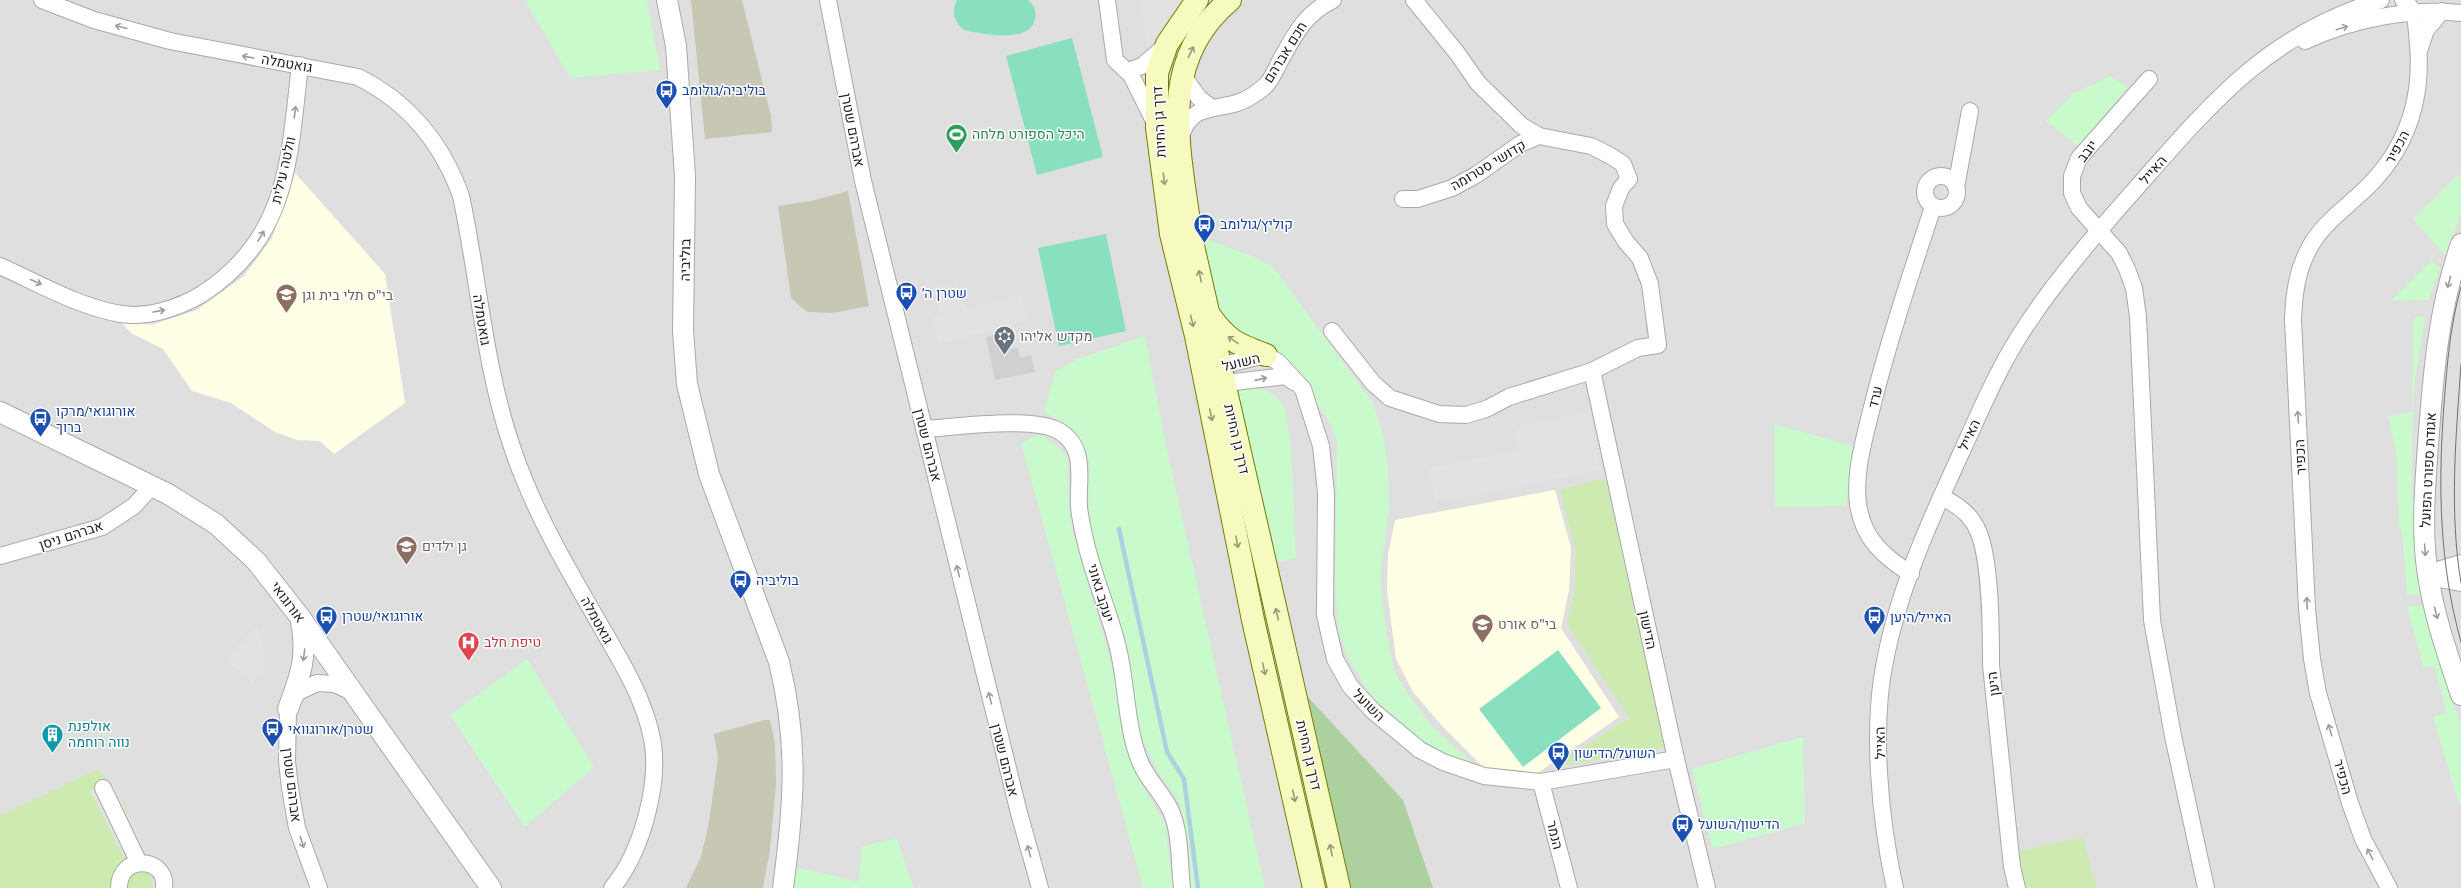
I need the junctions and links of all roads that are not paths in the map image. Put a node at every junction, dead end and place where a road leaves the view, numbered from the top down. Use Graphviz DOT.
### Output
graph roads {
  1 [pos="42,0"];
  2 [pos="667,0"];
  3 [pos="828,0"];
  4 [pos="1107,0"];
  5 [pos="1197,0"];
  6 [pos="1230,0"];
  7 [pos="1333,0"];
  8 [pos="1414,0"];
  9 [pos="2381,0"];
  10 [pos="2426,0"];
  11 [pos="2409,7"];
  12 [pos="2440,11"];
  13 [pos="2461,13"];
  14 [pos="1166,44"];
  15 [pos="2419,54"];
  16 [pos="300,65"];
  17 [pos="2254,65"];
  18 [pos="1128,71"];
  19 [pos="1181,73"];
  20 [pos="2148,79"];
  21 [pos="1212,108"];
  22 [pos="1970,111"];
  23 [pos="1157,128"];
  24 [pos="1539,136"];
  25 [pos="1179,143"];
  26 [pos="1956,187"];
  27 [pos="1403,199"];
  28 [pos="1933,207"];
  29 [pos="2099,232"];
  30 [pos="2461,244"];
  31 [pos="0,266"];
  32 [pos="1208,314"];
  33 [pos="1332,331"];
  34 [pos="1266,355"];
  35 [pos="1592,371"];
  36 [pos="1215,374"];
  37 [pos="1303,389"];
  38 [pos="0,412"];
  39 [pos="924,429"];
  40 [pos="153,486"];
  41 [pos="1940,497"];
  42 [pos="0,556"];
  43 [pos="2461,565"];
  44 [pos="1911,574"];
  45 [pos="2428,575"];
  46 [pos="2461,581"];
  47 [pos="300,617"];
  48 [pos="354,693"];
  49 [pos="2461,695"];
  50 [pos="288,709"];
  51 [pos="1676,759"];
  52 [pos="1541,782"];
  53 [pos="103,788"];
  54 [pos="139,863"];
  55 [pos="119,888"];
  56 [pos="164,888"];
  57 [pos="318,888"];
  58 [pos="491,888"];
  59 [pos="612,888"];
  60 [pos="782,888"];
  61 [pos="1040,888"];
  62 [pos="1182,888"];
  63 [pos="1314,888"];
  64 [pos="1339,888"];
  65 [pos="1569,888"];
  66 [pos="1707,888"];
  67 [pos="1895,888"];
  68 [pos="2017,888"];
  69 [pos="2206,888"];
  70 [pos="2389,888"];
  16 -- 1 [label="street, גואטמלה, one-way"];
  2 -- 60 [label="street, בוליביה"];
  3 -- 39 [label="street, אברהם שטרן"];
  4 -- 18 [label="street"];
  5 -- 14 [label="main road, דרך גן החיות"];
  19 -- 6 [label="main road, דרך גן החיות, one-way"];
  7 -- 21 [label="street, חכם אברהם"];
  8 -- 24 [label="street"];
  9 -- 17 [label="street, האייל"];
  10 -- 12 [label="street"];
  11 -- 12 [label="street, האייל"];
  11 -- 15 [label="street, הכפיר"];
  17 -- 11 [label="street, האייל, one-way"];
  12 -- 13 [label="street, האייל"];
  12 -- 15 [label="street, הכפיר"];
  14 -- 18 [label="street"];
  14 -- 23 [label="main road, דרך גן החיות"];
  70 -- 15 [label="street, הכפיר, one-way"];
  31 -- 16 [label="street, וולטה עילית, one-way"];
  16 -- 59 [label="street, גואטמלה"];
  17 -- 29 [label="street, האייל"];
  18 -- 23 [label="street"];
  19 -- 21 [label="street"];
  19 -- 25 [label="main road, דרך גן החיות"];
  20 -- 29 [label="street, יובב"];
  21 -- 25 [label="street, חכם אברהם"];
  22 -- 26 [label="street"];
  23 -- 36 [label="main road, דרך גן החיות, one-way"];
  24 -- 27 [label="street, קדושי סטרומה"];
  24 -- 35 [label="street, קדושי סטרומה"];
  32 -- 25 [label="main road, דרך גן החיות, one-way"];
  26 -- 28 [label="street"];
  26 -- 28 [label="street"];
  28 -- 44 [label="street, ערד"];
  29 -- 41 [label="street, האייל"];
  29 -- 69 [label="street"];
  30 -- 45 [label="street, אגודת ספורט הפועל, one-way"];
  34 -- 32 [label="main road, one-way"];
  32 -- 36 [label="main road, דרך גן החיות"];
  33 -- 35 [label="street"];
  34 -- 36 [label="street, השועל"];
  34 -- 37 [label="street, השועל"];
  35 -- 51 [label="street, הדישון"];
  36 -- 37 [label="street, השועל, one-way"];
  36 -- 63 [label="main road, דרך גן החיות, one-way"];
  64 -- 36 [label="main road, דרך גן החיות, one-way"];
  37 -- 52 [label="street, השועל"];
  38 -- 40 [label="street, אורוגואי"];
  61 -- 39 [label="street, אברהם שטרן, one-way"];
  39 -- 62 [label="street, יעקב גאוני"];
  40 -- 42 [label="street, אברהם ניסן"];
  40 -- 47 [label="street, אורוגואי"];
  41 -- 44 [label="street, האייל"];
  41 -- 68 [label="street, היען"];
  43 -- 45 [label="street"];
  44 -- 67 [label="street, האייל"];
  45 -- 46 [label="street"];
  45 -- 49 [label="street, אגודת ספורט הפועל, one-way"];
  47 -- 48 [label="street, אורוגואי"];
  47 -- 50 [label="street, one-way"];
  48 -- 50 [label="street, אברהם שטרן"];
  48 -- 58 [label="street, אורוגואי"];
  50 -- 57 [label="street, אברהם שטרן, one-way"];
  51 -- 52 [label="street, השועל"];
  51 -- 66 [label="street, הדישון"];
  52 -- 65 [label="street, הנמר"];
  53 -- 54 [label="street"];
  54 -- 55 [label="street"];
  54 -- 56 [label="street"];
}
